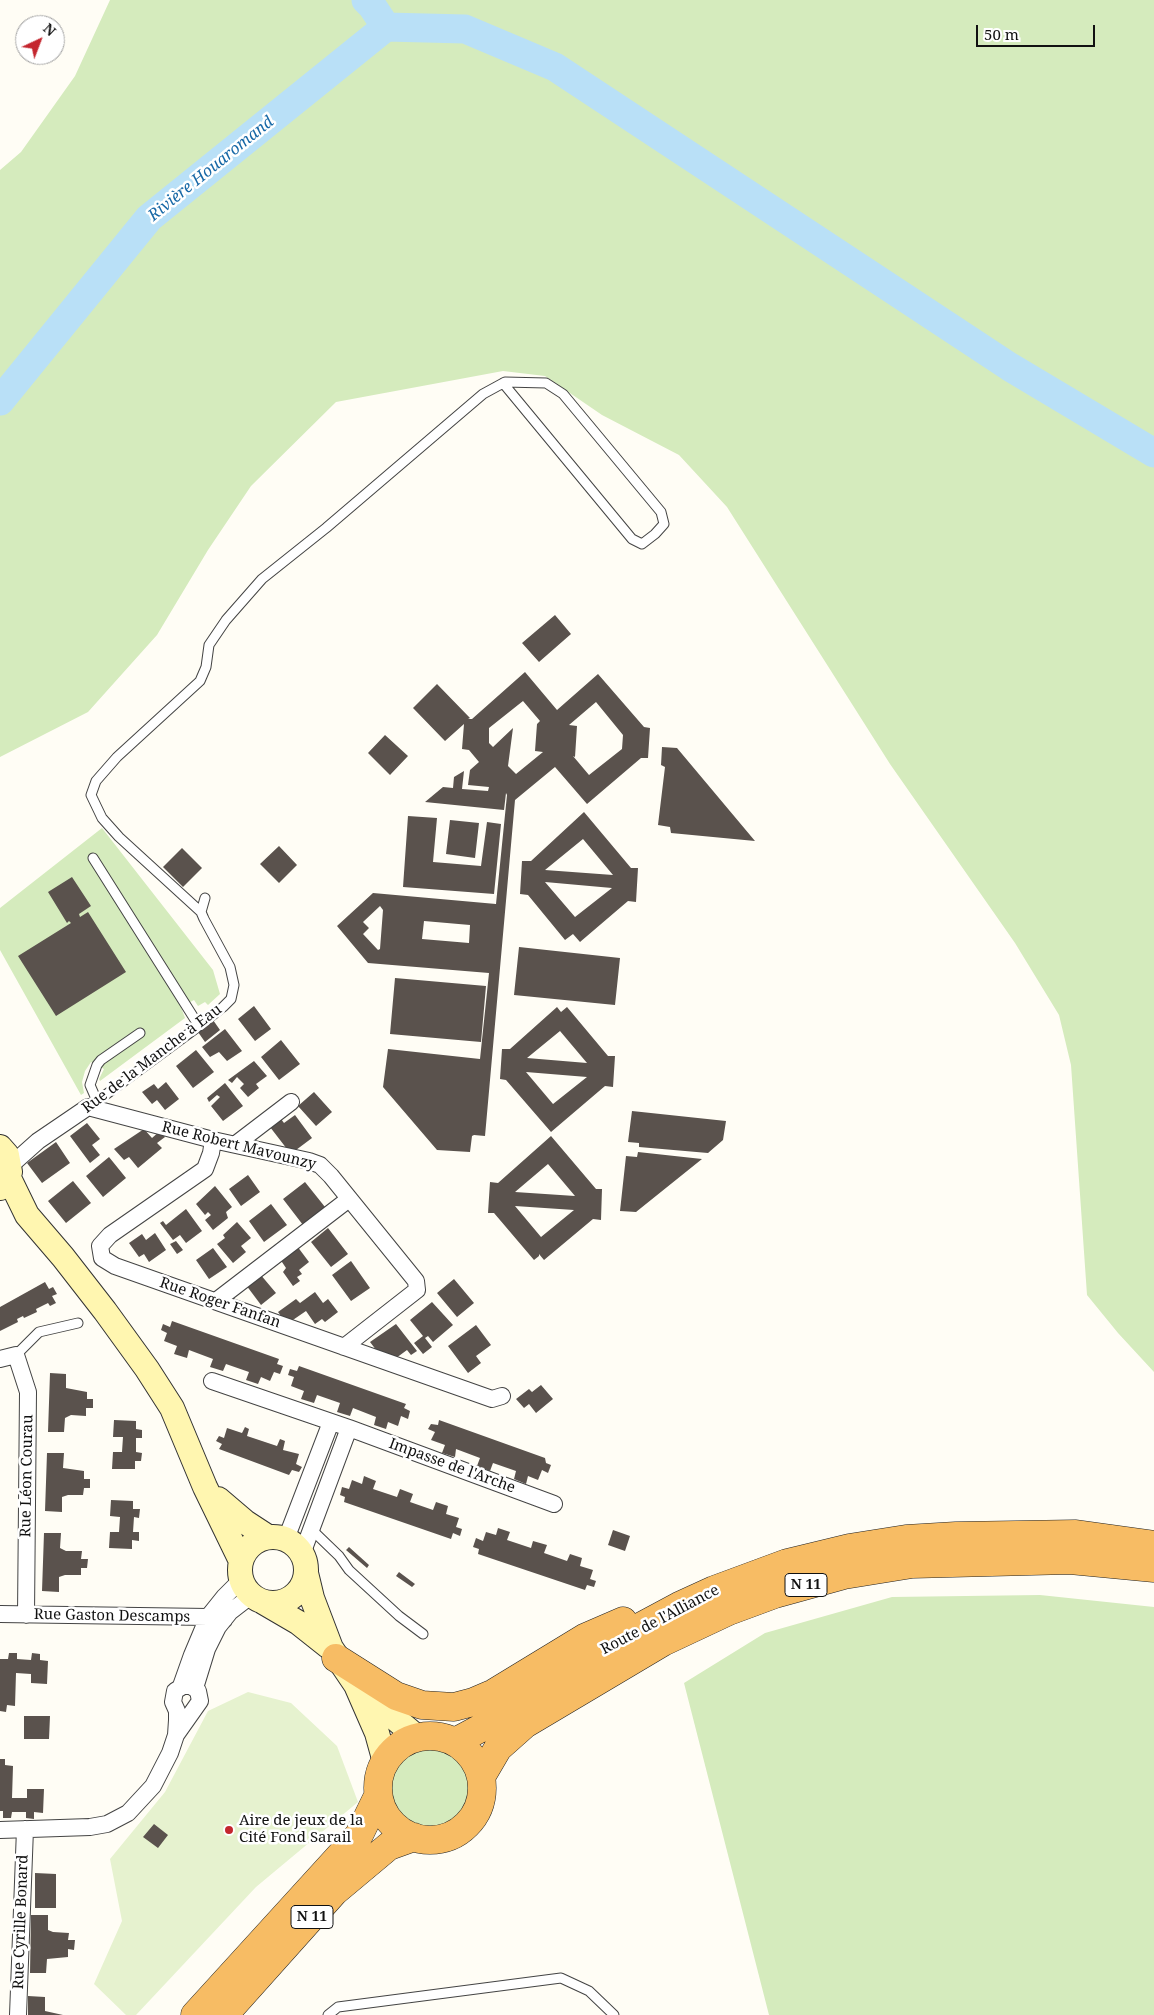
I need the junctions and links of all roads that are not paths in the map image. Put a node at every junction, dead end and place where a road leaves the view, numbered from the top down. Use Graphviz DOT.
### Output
graph roads {
  1 [pos="503,383"];
  2 [pos="93,858"];
  3 [pos="205,898"];
  4 [pos="201,912"];
  5 [pos="199,1026"];
  6 [pos="140,1033"];
  7 [pos="291,1102"];
  8 [pos="92,1104"];
  9 [pos="213,1140"];
  10 [pos="38,1141"];
  11 [pos="236,1144"];
  12 [pos="4,1164"];
  13 [pos="349,1199"];
  14 [pos="0,1200"];
  15 [pos="27,1215"];
  16 [pos="216,1301"];
  17 [pos="78,1323"];
  18 [pos="344,1347"];
  19 [pos="16,1355"];
  20 [pos="0,1359"];
  21 [pos="212,1381"];
  22 [pos="502,1396"];
  23 [pos="331,1422"];
  24 [pos="349,1428"];
  25 [pos="205,1486"];
  26 [pos="554,1504"];
  27 [pos="297,1510"];
  28 [pos="312,1525"];
  29 [pos="1154,1545"];
  30 [pos="290,1551"];
  31 [pos="1154,1568"];
  32 [pos="249,1584"];
  33 [pos="679,1606"];
  34 [pos="0,1614"];
  35 [pos="26,1615"];
  36 [pos="216,1619"];
  37 [pos="423,1634"];
  38 [pos="334,1653"];
  39 [pos="356,1685"];
  40 [pos="188,1687"];
  41 [pos="176,1707"];
  42 [pos="194,1710"];
  43 [pos="176,1735"];
  44 [pos="417,1737"];
  45 [pos="455,1742"];
  46 [pos="385,1762"];
  47 [pos="481,1777"];
  48 [pos="378,1796"];
  49 [pos="0,1830"];
  50 [pos="25,1830"];
  51 [pos="414,1837"];
  52 [pos="18,2015"];
  53 [pos="194,2015"];
  54 [pos="224,2015"];
  55 [pos="328,2015"];
  56 [pos="614,2015"];
  1 -- 1 [label="lane"];
  1 -- 4 [label="lane"];
  2 -- 5 [label="lane"];
  3 -- 4 [label="lane"];
  4 -- 5 [label="lane, Rue de la Manche à Eau"];
  5 -- 8 [label="lane, Rue de la Manche à Eau"];
  6 -- 8 [label="lane"];
  7 -- 11 [label="street"];
  8 -- 9 [label="street, Rue Robert Mavounzy"];
  8 -- 10 [label="street, Rue de la Manche à Eau"];
  9 -- 11 [label="street, Rue Robert Mavounzy"];
  9 -- 16 [label="street, Rue Roger Fanfan"];
  10 -- 12 [label="street, Rue de la Manche à Eau"];
  10 -- 12 [label="street"];
  11 -- 13 [label="street, Rue Robert Mavounzy"];
  12 -- 15 [label="main road"];
  13 -- 16 [label="street"];
  13 -- 18 [label="street, Rue Robert Mavounzy"];
  14 -- 15 [label="main road"];
  15 -- 25 [label="main road"];
  16 -- 18 [label="street, Rue Roger Fanfan"];
  17 -- 19 [label="lane"];
  18 -- 22 [label="street, Rue Roger Fanfan"];
  19 -- 20 [label="street"];
  19 -- 35 [label="street, Rue Léon Courau"];
  21 -- 23 [label="street, Impasse de l'Arche"];
  23 -- 24 [label="street, Impasse de l'Arche"];
  23 -- 27 [label="street"];
  24 -- 26 [label="street, Impasse de l'Arche"];
  24 -- 28 [label="street"];
  25 -- 30 [label="main road"];
  25 -- 32 [label="main road"];
  27 -- 28 [label="street"];
  27 -- 30 [label="street"];
  28 -- 30 [label="street"];
  28 -- 37 [label="lane"];
  29 -- 33 [label="highway, Route de l'Alliance / N 11"];
  30 -- 32 [label="main road"];
  30 -- 32 [label="main road"];
  30 -- 38 [label="main road"];
  31 -- 47 [label="highway, Route de l'Alliance / N 11"];
  32 -- 36 [label="street"];
  32 -- 38 [label="main road"];
  33 -- 38 [label="highway"];
  33 -- 45 [label="highway, Route de l'Alliance / N 11"];
  34 -- 35 [label="street, Rue Gaston Descamps"];
  35 -- 36 [label="street, Rue Gaston Descamps"];
  36 -- 40 [label="street"];
  38 -- 39 [label="main road"];
  39 -- 44 [label="main road"];
  39 -- 46 [label="main road"];
  40 -- 41 [label="street"];
  40 -- 42 [label="street"];
  41 -- 42 [label="street"];
  41 -- 43 [label="street"];
  42 -- 43 [label="street"];
  43 -- 50 [label="street"];
  44 -- 45 [label="highway"];
  44 -- 46 [label="highway"];
  45 -- 47 [label="highway"];
  46 -- 48 [label="highway"];
  47 -- 51 [label="highway"];
  48 -- 51 [label="highway"];
  48 -- 53 [label="highway, N 11"];
  49 -- 50 [label="street"];
  50 -- 52 [label="street, Rue Cyrille Bonard"];
  51 -- 54 [label="highway, N 11"];
  55 -- 56 [label="lane"];
}
